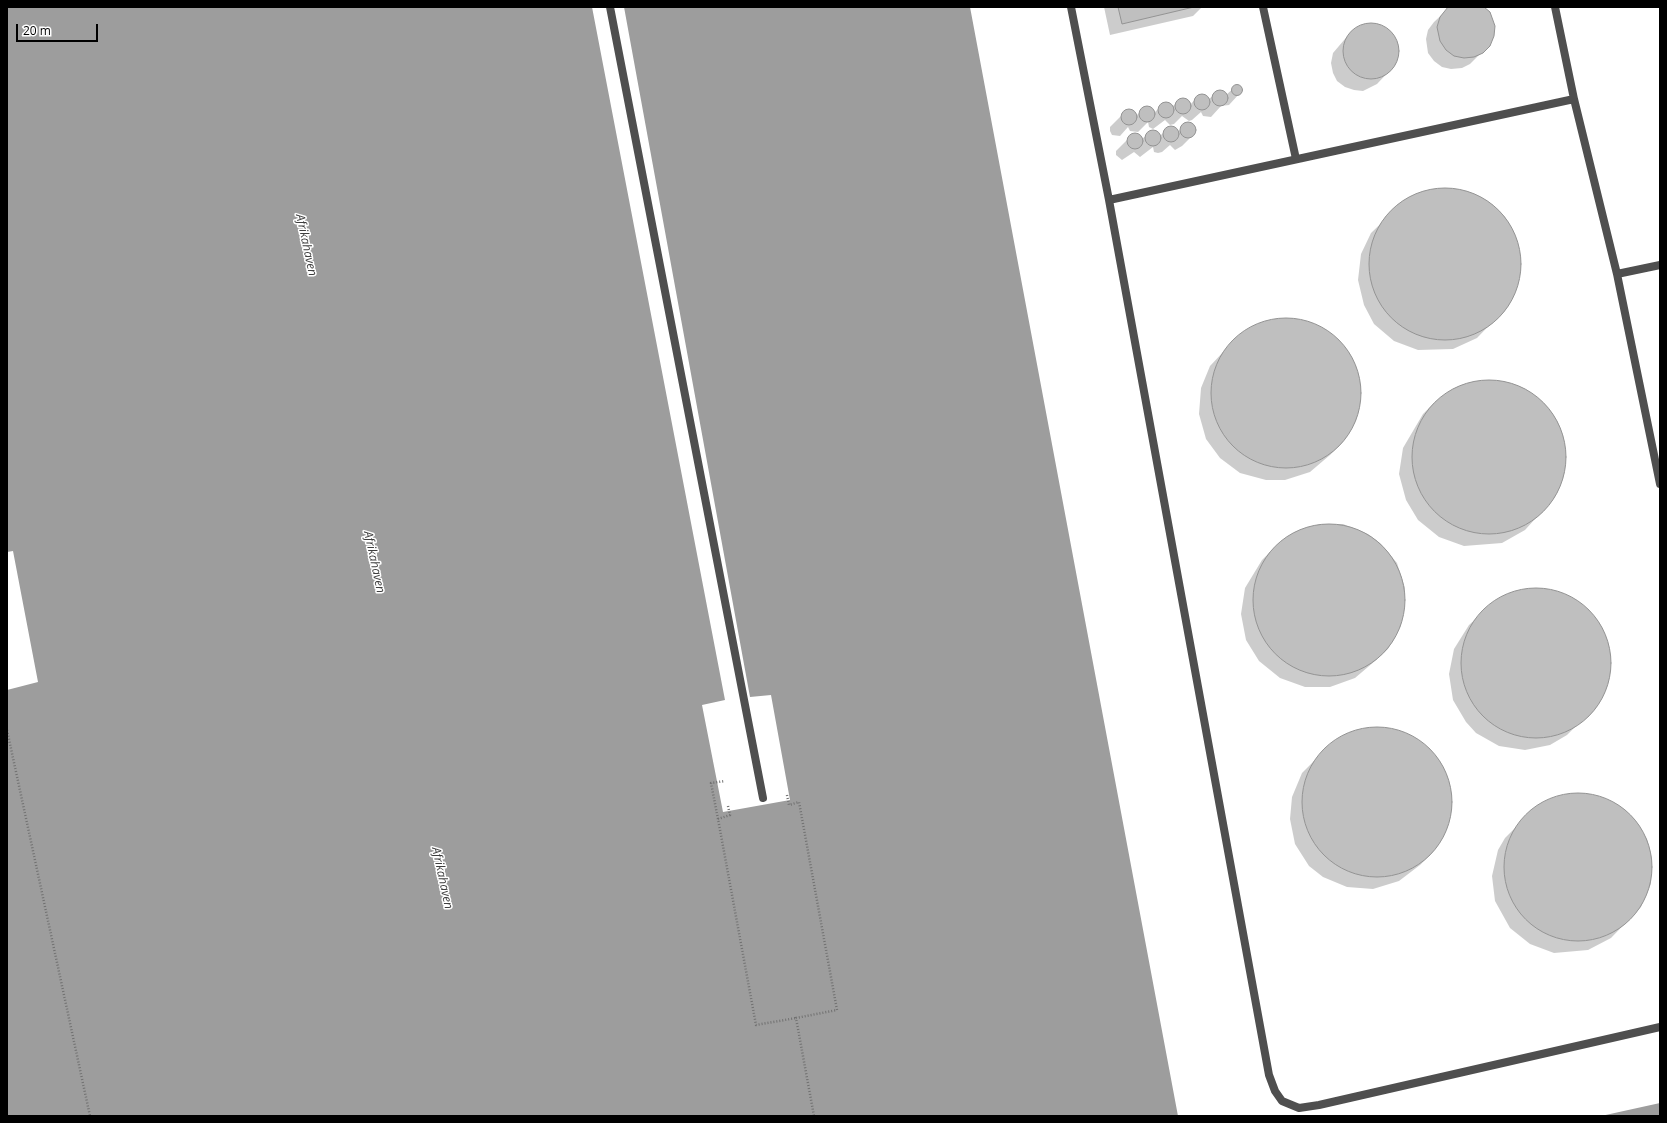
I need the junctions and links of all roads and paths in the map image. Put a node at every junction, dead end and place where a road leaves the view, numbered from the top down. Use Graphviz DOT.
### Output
graph roads {
  1 [pos="610,7"];
  2 [pos="1071,7"];
  3 [pos="1263,7"];
  4 [pos="1555,7"];
  5 [pos="1574,99"];
  6 [pos="1296,159"];
  7 [pos="1108,200"];
  8 [pos="1660,265"];
  9 [pos="1617,274"];
  10 [pos="1660,484"];
  11 [pos="7,730"];
  12 [pos="725,781"];
  13 [pos="787,795"];
  14 [pos="763,798"];
  15 [pos="728,806"];
  16 [pos="718,819"];
  17 [pos="796,1018"];
  18 [pos="1660,1027"];
  19 [pos="90,1116"];
  20 [pos="814,1116"];
  1 -- 14 [label="lane"];
  2 -- 7 [label="lane"];
  3 -- 6 [label="lane"];
  4 -- 5 [label="lane"];
  5 -- 6 [label="lane"];
  5 -- 9 [label="lane"];
  6 -- 7 [label="lane"];
  7 -- 18 [label="lane"];
  8 -- 9 [label="lane"];
  9 -- 10 [label="lane"];
  11 -- 19 [label="path"];
  12 -- 16 [label="path"];
  13 -- 17 [label="path"];
  15 -- 16 [label="path"];
  16 -- 17 [label="path"];
  17 -- 20 [label="path"];
}
